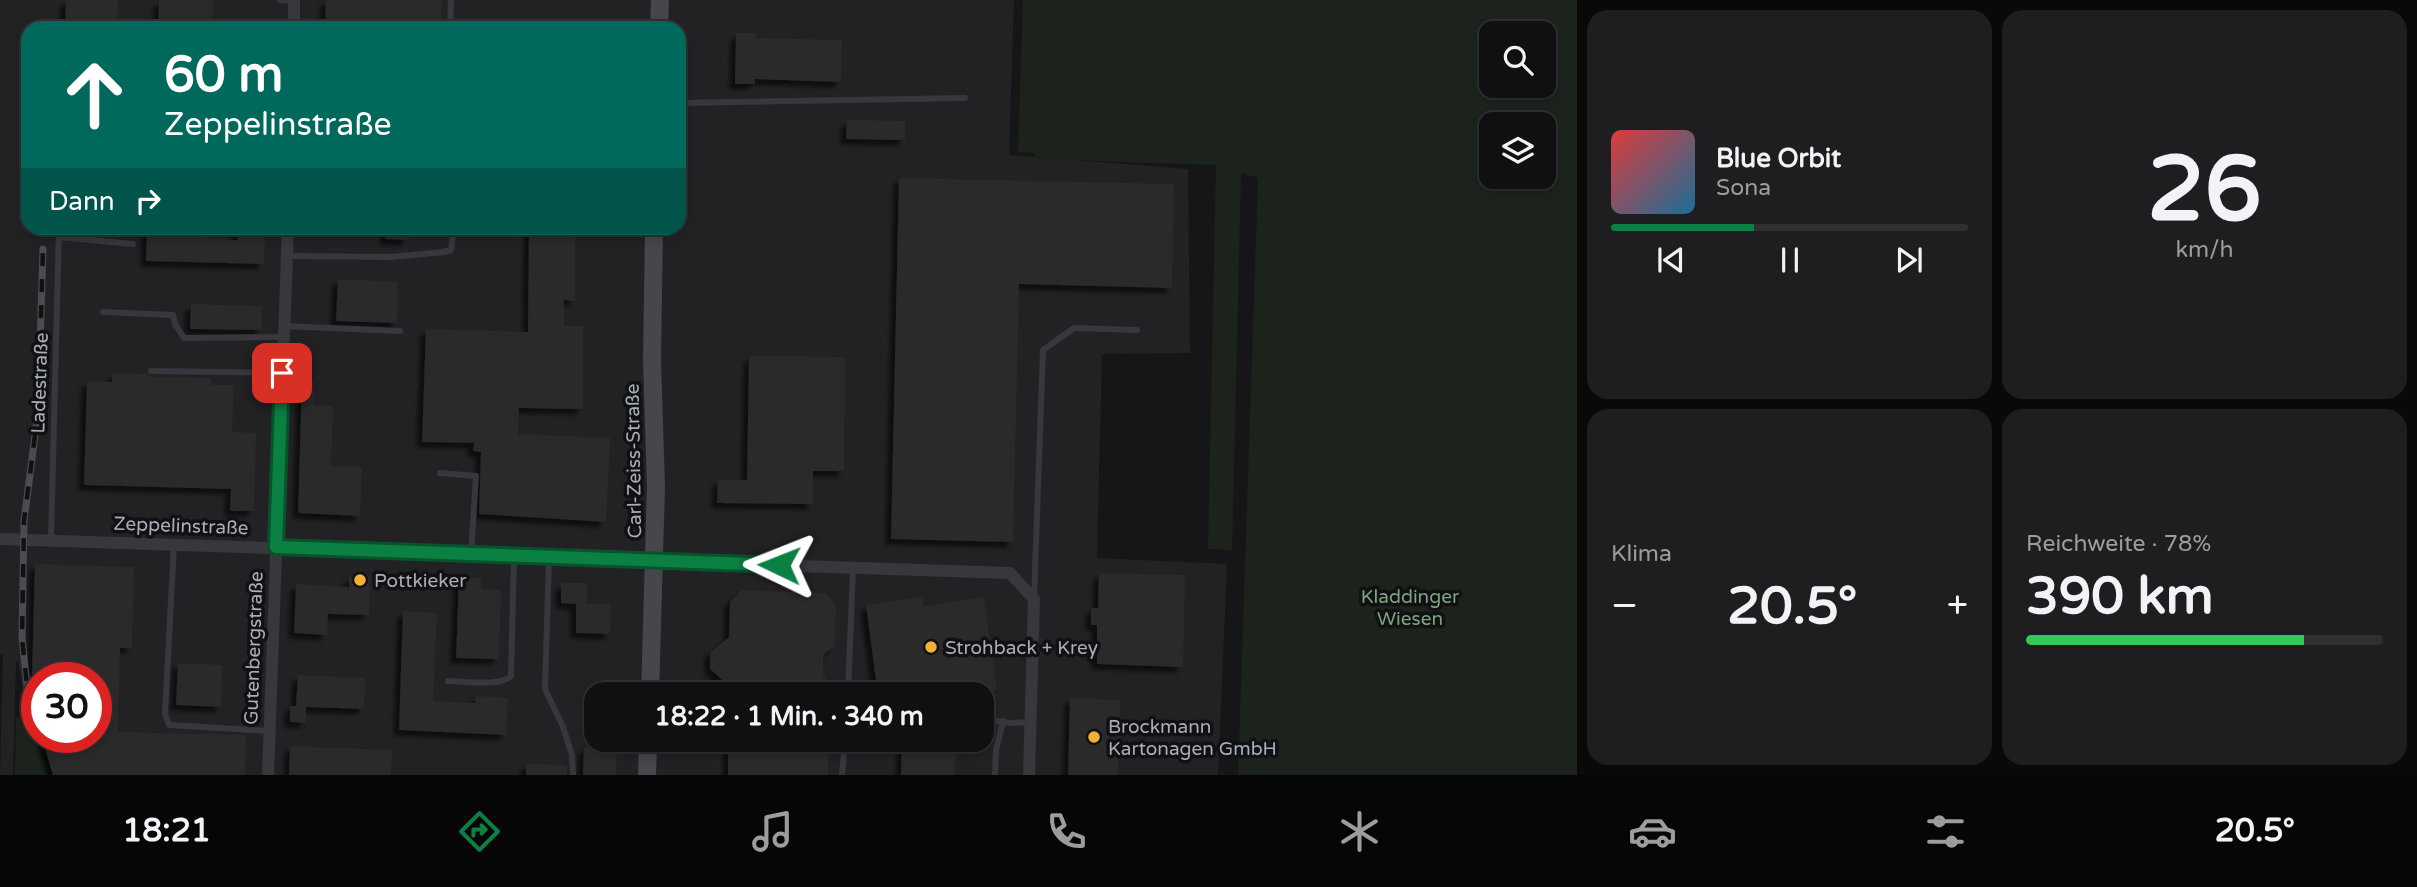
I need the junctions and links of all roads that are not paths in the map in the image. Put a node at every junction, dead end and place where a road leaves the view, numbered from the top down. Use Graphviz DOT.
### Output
graph roads {
  1 [pos="280,0"];
  2 [pos="294,0"];
  3 [pos="451,0"];
  4 [pos="660,0"];
  5 [pos="294,21"];
  6 [pos="450,21"];
  7 [pos="659,21"];
  8 [pos="965,99"];
  9 [pos="686,103"];
  10 [pos="288,235"];
  11 [pos="453,235"];
  12 [pos="654,235"];
  13 [pos="59,237"];
  14 [pos="134,244"];
  15 [pos="287,256"];
  16 [pos="103,312"];
  17 [pos="1137,330"];
  18 [pos="400,331"];
  19 [pos="284,332"];
  20 [pos="151,371"];
  21 [pos="282,373"];
  22 [pos="440,474"];
  23 [pos="0,539"];
  24 [pos="51,540"];
  25 [pos="174,544"];
  26 [pos="276,547"];
  27 [pos="471,554"];
  28 [pos="514,556"];
  29 [pos="549,557"];
  30 [pos="654,562"];
  31 [pos="853,568"];
  32 [pos="1034,600"];
  33 [pos="448,681"];
  34 [pos="650,682"];
  35 [pos="849,682"];
  36 [pos="994,720"];
  37 [pos="1003,721"];
  38 [pos="1030,722"];
  39 [pos="270,731"];
  40 [pos="648,752"];
  41 [pos="844,752"];
  42 [pos="268,775"];
  43 [pos="573,775"];
  44 [pos="647,775"];
  45 [pos="842,775"];
  46 [pos="995,775"];
  47 [pos="1029,775"];
  1 -- 2 [label="lane"];
  2 -- 5 [label="street"];
  3 -- 6 [label="lane"];
  4 -- 7 [label="main road"];
  8 -- 9 [label="lane"];
  10 -- 15 [label="street, Gutenbergstraße"];
  11 -- 15 [label="lane"];
  12 -- 30 [label="main road, Carl-Zeiss-Straße"];
  13 -- 14 [label="lane"];
  13 -- 24 [label="lane, Ladestraße"];
  15 -- 19 [label="street, Gutenbergstraße"];
  16 -- 19 [label="lane"];
  17 -- 32 [label="lane"];
  18 -- 19 [label="lane"];
  19 -- 21 [label="street, Gutenbergstraße"];
  20 -- 21 [label="lane"];
  21 -- 26 [label="street, Gutenbergstraße"];
  22 -- 27 [label="lane"];
  23 -- 24 [label="street, Zeppelinstraße"];
  24 -- 25 [label="street, Zeppelinstraße"];
  25 -- 26 [label="street, Zeppelinstraße"];
  25 -- 39 [label="lane"];
  26 -- 27 [label="street, Zeppelinstraße"];
  26 -- 39 [label="street, Gutenbergstraße"];
  27 -- 28 [label="street, Zeppelinstraße"];
  28 -- 29 [label="street, Zeppelinstraße"];
  28 -- 33 [label="lane"];
  29 -- 30 [label="street, Zeppelinstraße"];
  29 -- 43 [label="lane"];
  30 -- 31 [label="street, Zeppelinstraße"];
  30 -- 34 [label="main road, Carl-Zeiss-Straße"];
  31 -- 32 [label="street, Zeppelinstraße"];
  31 -- 35 [label="lane"];
  32 -- 38 [label="street"];
  36 -- 37 [label="lane"];
  37 -- 38 [label="lane"];
  37 -- 46 [label="lane"];
  38 -- 47 [label="street"];
  39 -- 42 [label="street, Gutenbergstraße"];
  40 -- 44 [label="main road"];
  41 -- 45 [label="lane"];
}
